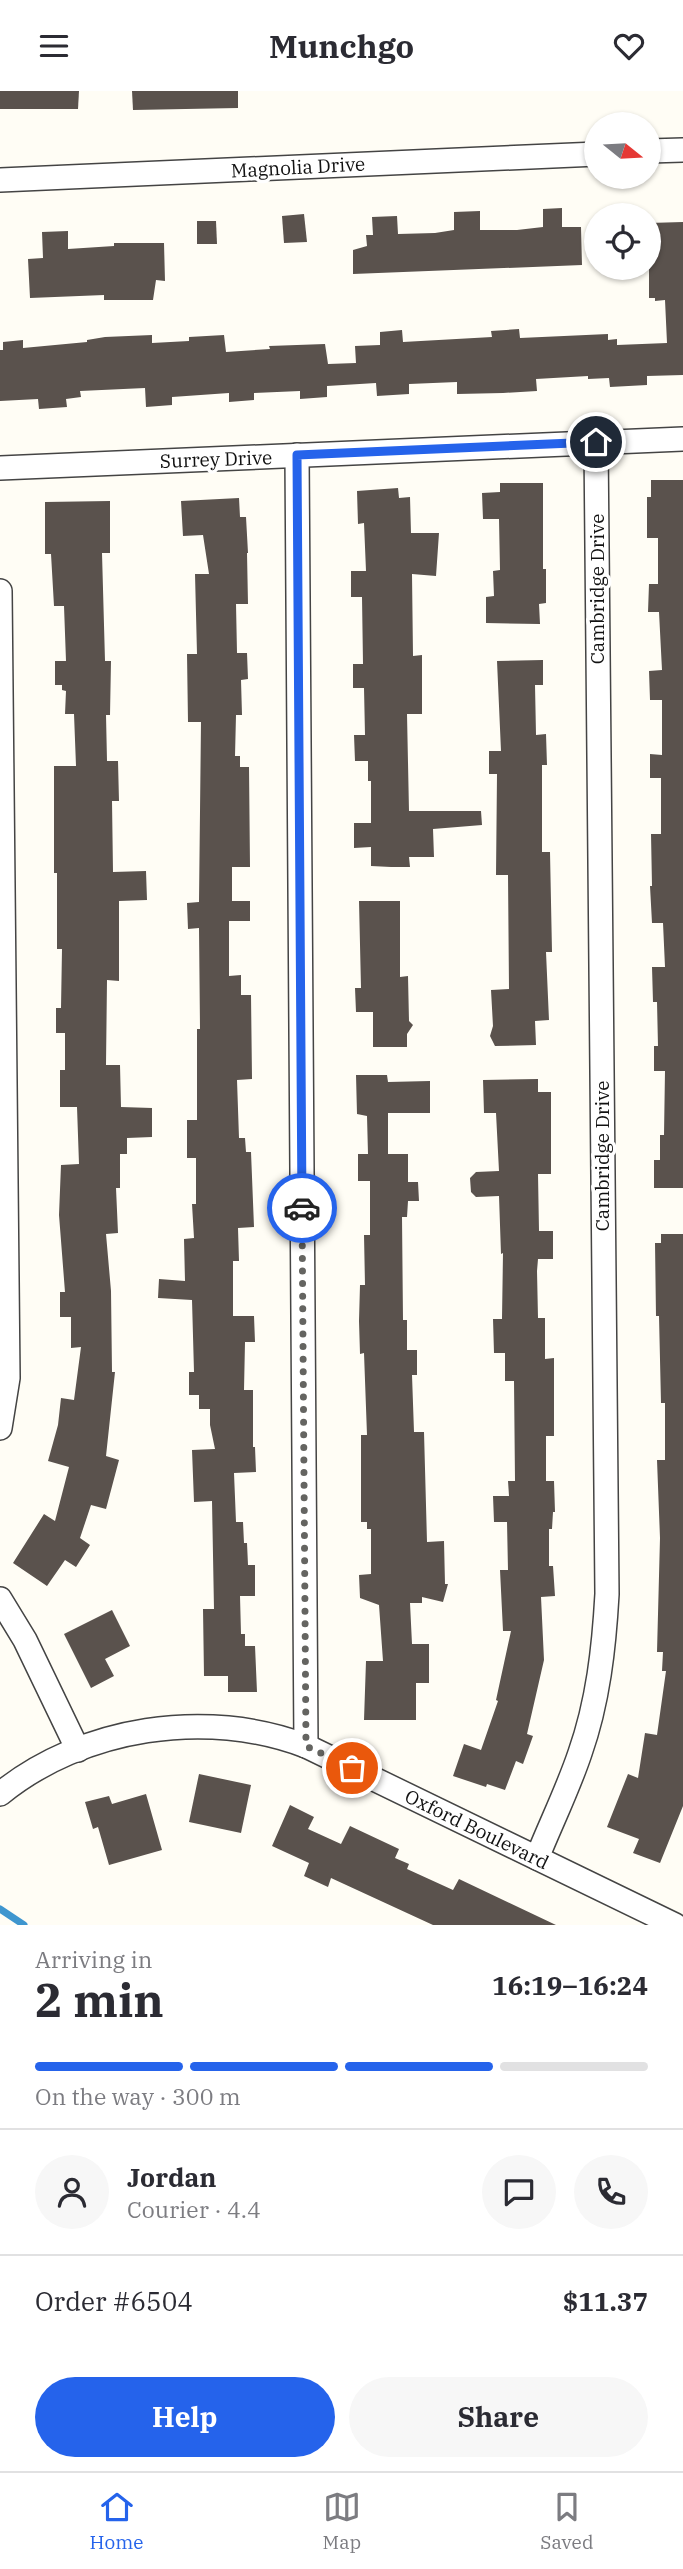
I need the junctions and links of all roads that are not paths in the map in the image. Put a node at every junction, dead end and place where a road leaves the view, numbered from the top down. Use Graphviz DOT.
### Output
graph roads {
  1 [pos="683,150"];
  2 [pos="662,151"];
  3 [pos="584,155"];
  4 [pos="0,180"];
  5 [pos="683,439"];
  6 [pos="596,442"];
  7 [pos="297,455"];
  8 [pos="0,468"];
  9 [pos="0,591"];
  10 [pos="0,1428"];
  11 [pos="0,1599"];
  12 [pos="306,1746"];
  13 [pos="78,1750"];
  14 [pos="0,1794"];
  15 [pos="537,1858"];
  16 [pos="675,1925"];
  1 -- 2 [label="street"];
  3 -- 4 [label="street, Magnolia Drive"];
  5 -- 6 [label="street, Surrey Drive"];
  6 -- 7 [label="street, Surrey Drive"];
  6 -- 15 [label="street, Cambridge Drive"];
  7 -- 8 [label="street, Surrey Drive"];
  7 -- 12 [label="street"];
  9 -- 10 [label="street"];
  11 -- 13 [label="street"];
  12 -- 13 [label="street, Oxford Boulevard"];
  12 -- 15 [label="street, Oxford Boulevard"];
  13 -- 14 [label="street, Oxford Boulevard"];
  15 -- 16 [label="street, Oxford Boulevard"];
}
